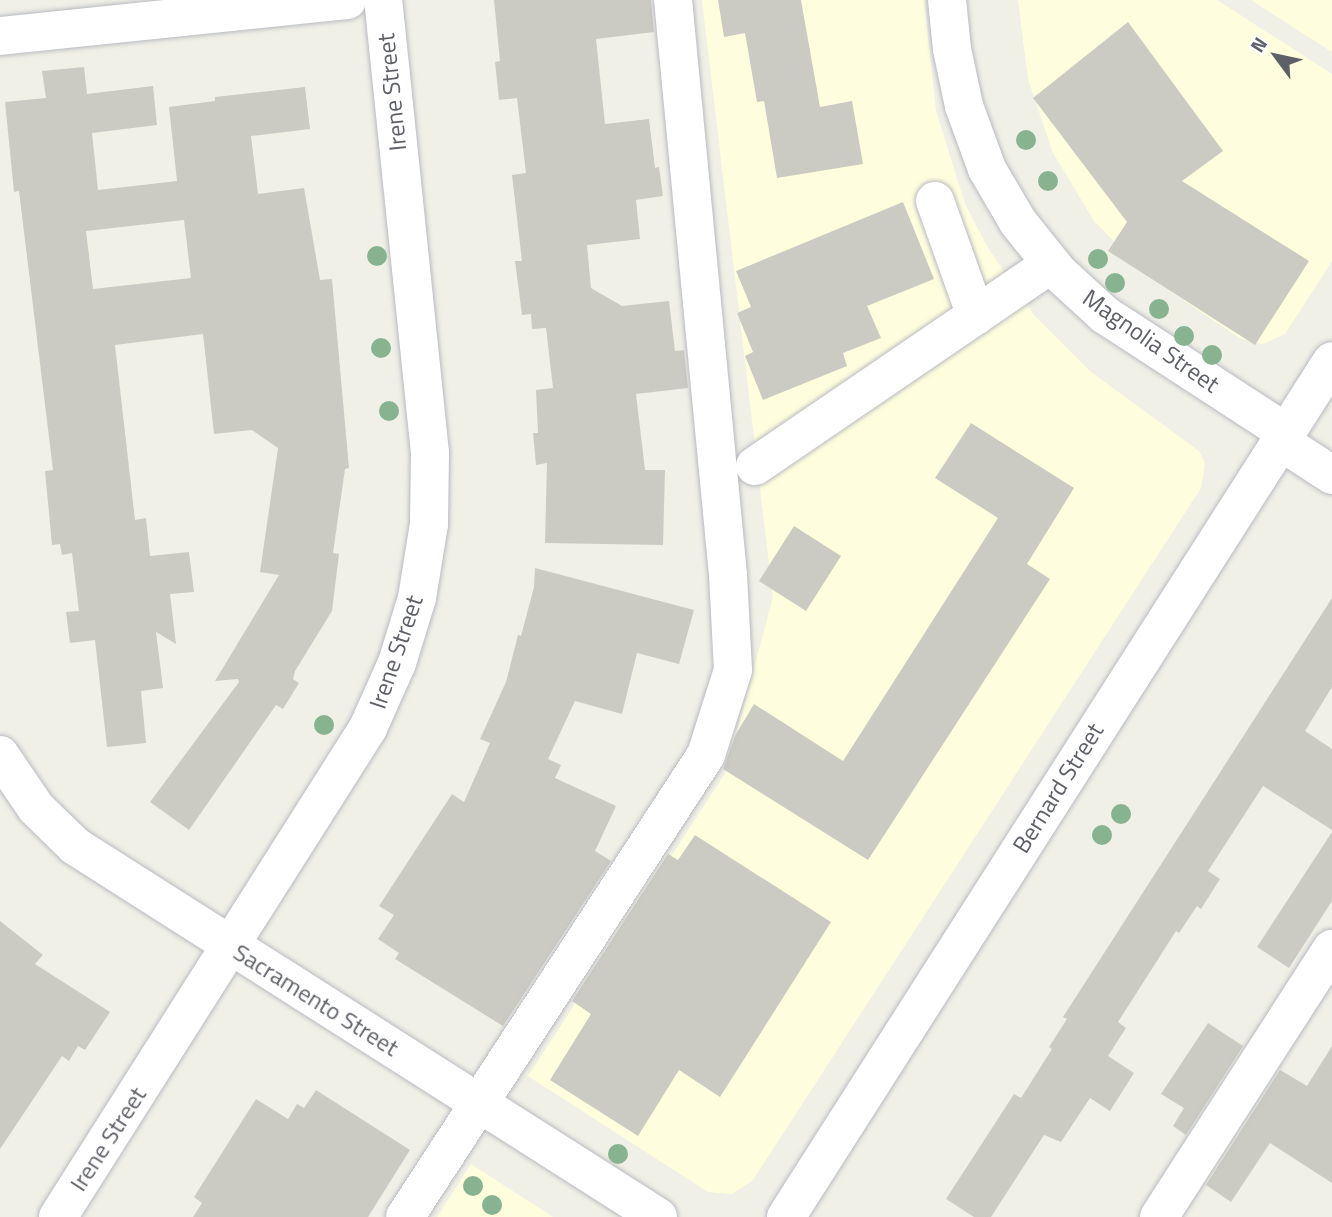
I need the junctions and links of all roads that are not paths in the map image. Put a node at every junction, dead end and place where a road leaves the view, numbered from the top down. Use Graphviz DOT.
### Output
graph roads {
  1 [pos="347,0"];
  2 [pos="383,0"];
  3 [pos="673,0"];
  4 [pos="947,0"];
  5 [pos="0,36"];
  6 [pos="935,201"];
  7 [pos="1051,264"];
  8 [pos="976,316"];
  9 [pos="1332,360"];
  10 [pos="1282,436"];
  11 [pos="755,466"];
  12 [pos="1332,475"];
  13 [pos="0,755"];
  14 [pos="231,946"];
  15 [pos="1332,949"];
  16 [pos="479,1103"];
  17 [pos="58,1217"];
  18 [pos="405,1217"];
  19 [pos="658,1217"];
  20 [pos="786,1217"];
  21 [pos="1159,1217"];
  1 -- 5 [label="street"];
  2 -- 14 [label="street, Irene Street"];
  3 -- 16 [label="street"];
  4 -- 7 [label="street, Magnolia Street"];
  6 -- 8 [label="street"];
  7 -- 8 [label="street"];
  7 -- 10 [label="street, Magnolia Street"];
  8 -- 11 [label="street"];
  9 -- 10 [label="street, Bernard Street"];
  10 -- 12 [label="street, Magnolia Street"];
  10 -- 20 [label="street, Bernard Street"];
  13 -- 14 [label="street, Sacramento Street"];
  14 -- 16 [label="street, Sacramento Street"];
  14 -- 17 [label="street, Irene Street"];
  15 -- 21 [label="street"];
  16 -- 18 [label="street"];
  16 -- 19 [label="street, Sacramento Street"];
}
